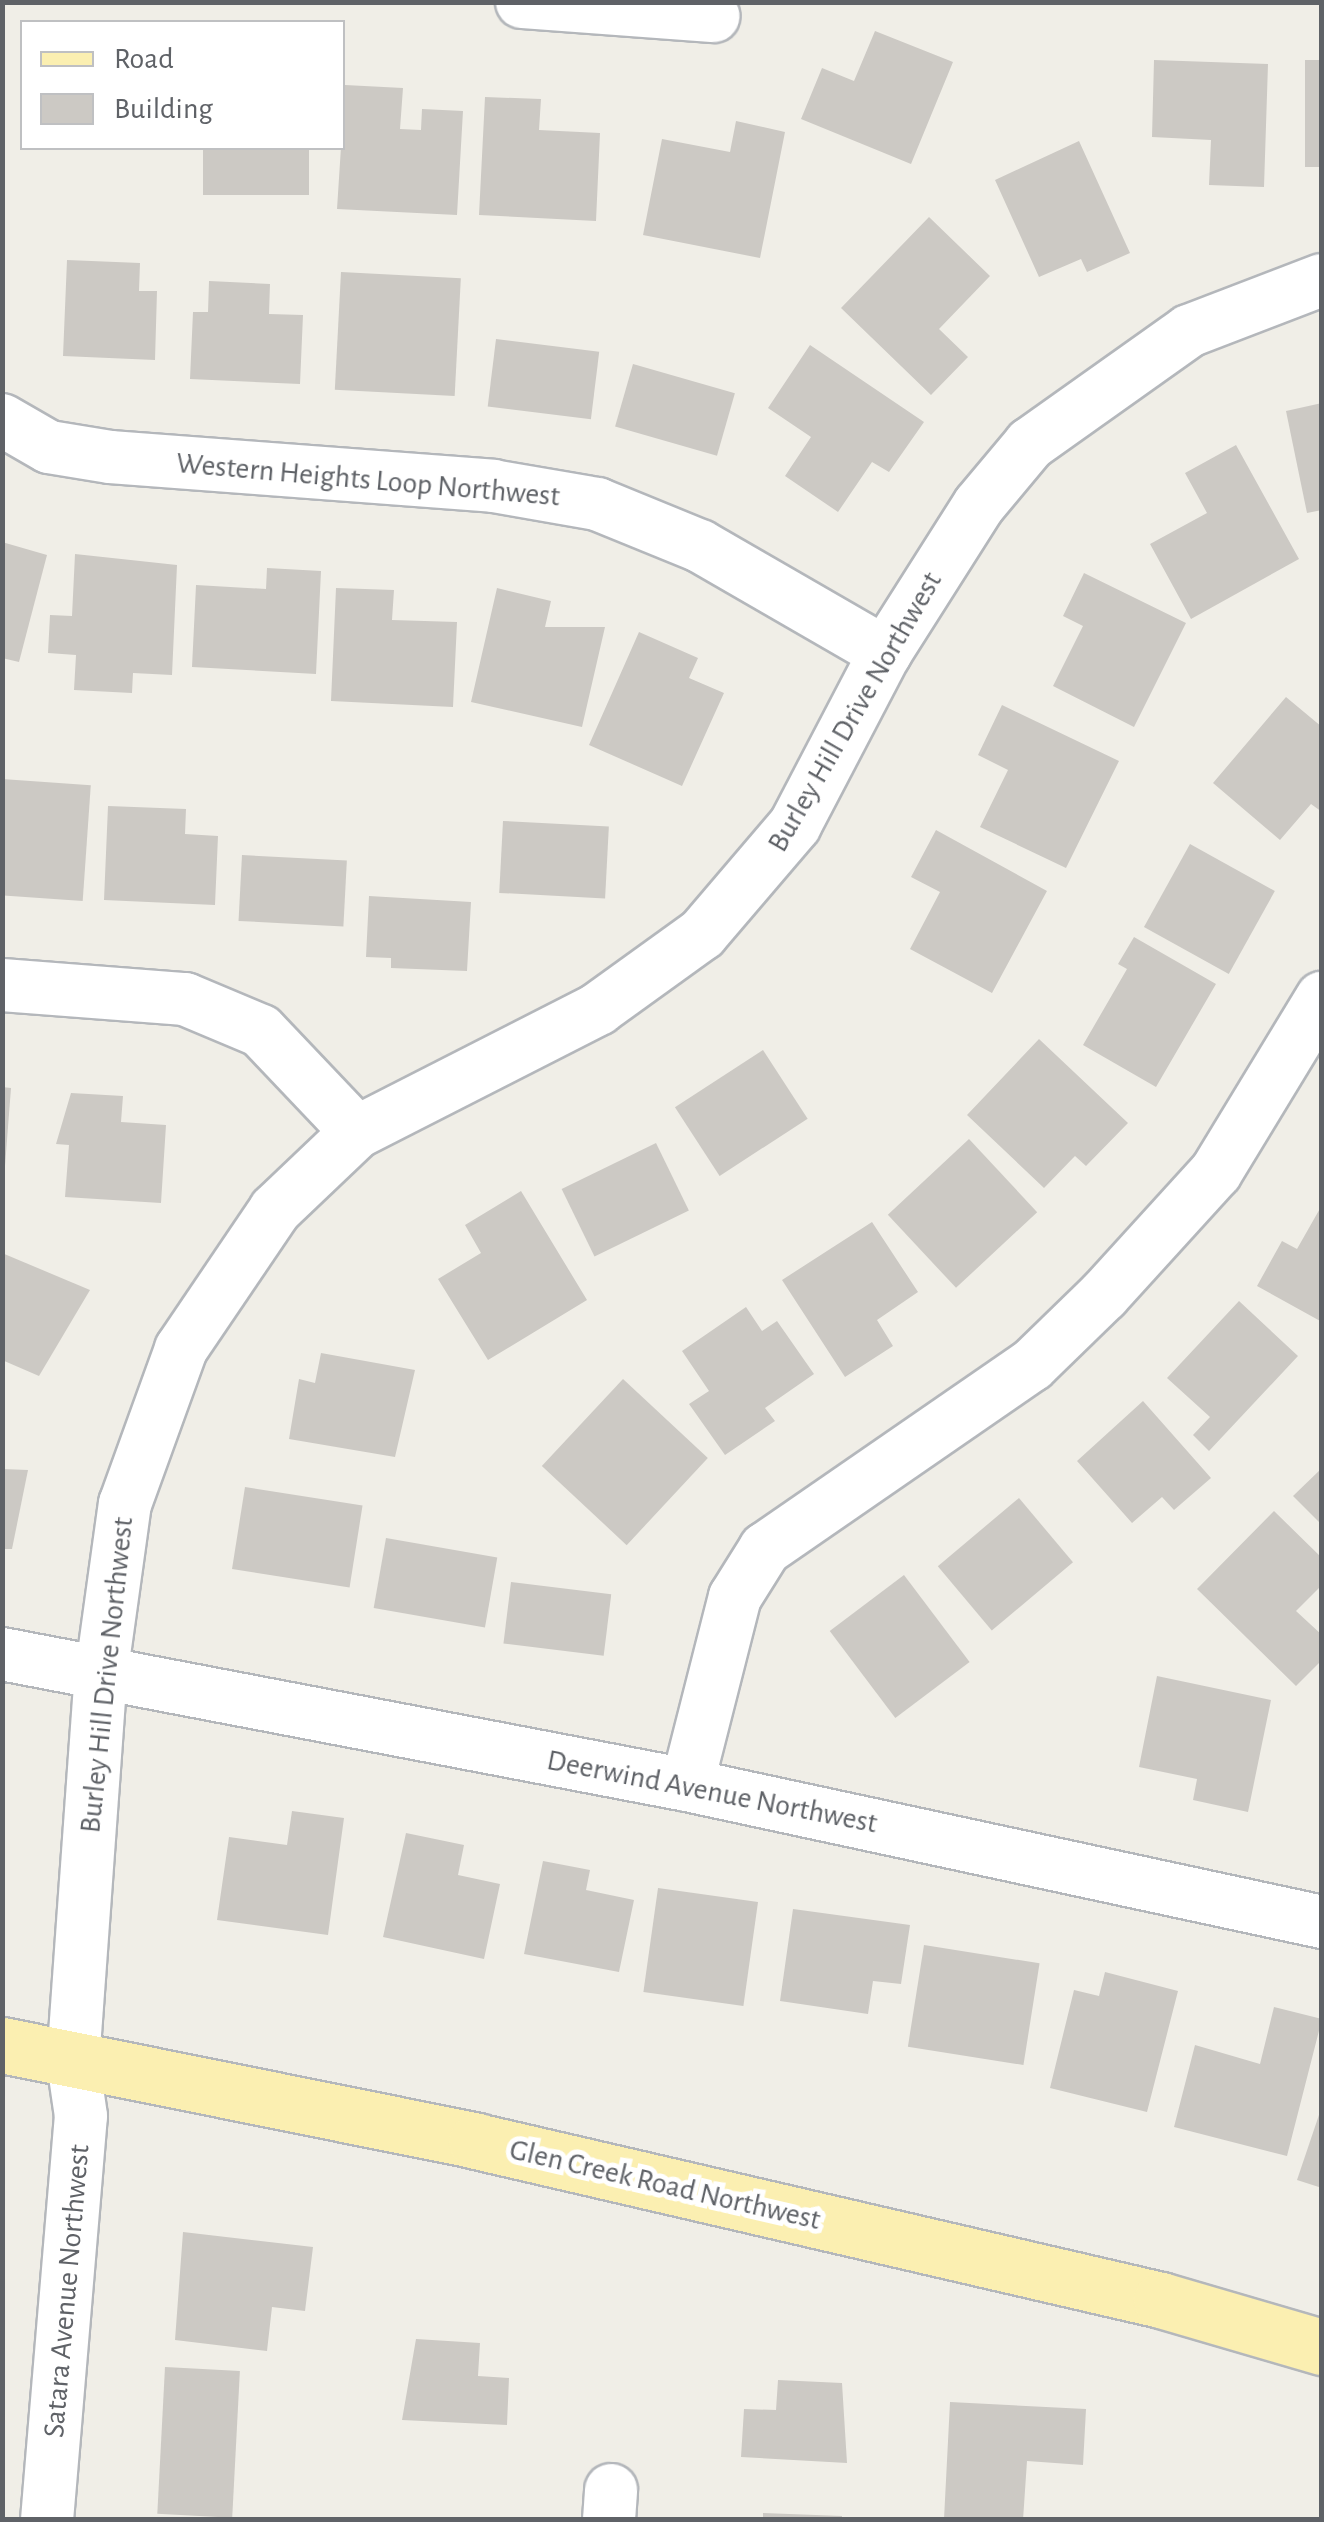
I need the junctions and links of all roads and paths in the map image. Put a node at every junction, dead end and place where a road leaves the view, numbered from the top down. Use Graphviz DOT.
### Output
graph roads {
  1 [pos="522,2"];
  2 [pos="713,16"];
  3 [pos="1322,280"];
  4 [pos="2,420"];
  5 [pos="886,653"];
  6 [pos="2,985"];
  7 [pos="1322,998"];
  8 [pos="357,1132"];
  9 [pos="2,1654"];
  10 [pos="101,1676"];
  11 [pos="688,1785"];
  12 [pos="1318,1906"];
  13 [pos="2,2044"];
  14 [pos="73,2062"];
  15 [pos="1322,2347"];
  16 [pos="47,2520"];
  1 -- 2 [label="street"];
  3 -- 5 [label="street, Burley Hill Drive Northwest"];
  4 -- 5 [label="street, Western Heights Loop Northwest"];
  5 -- 8 [label="street, Burley Hill Drive Northwest"];
  6 -- 8 [label="street"];
  7 -- 11 [label="street"];
  8 -- 10 [label="street, Burley Hill Drive Northwest"];
  9 -- 10 [label="street, Deerwind Avenue Northwest"];
  10 -- 11 [label="street, Deerwind Avenue Northwest"];
  10 -- 14 [label="street, Burley Hill Drive Northwest"];
  11 -- 12 [label="street, Deerwind Avenue Northwest"];
  13 -- 14 [label="main road, Glen Creek Road Northwest"];
  14 -- 15 [label="main road, Glen Creek Road Northwest"];
  14 -- 16 [label="street, Satara Avenue Northwest"];
}
